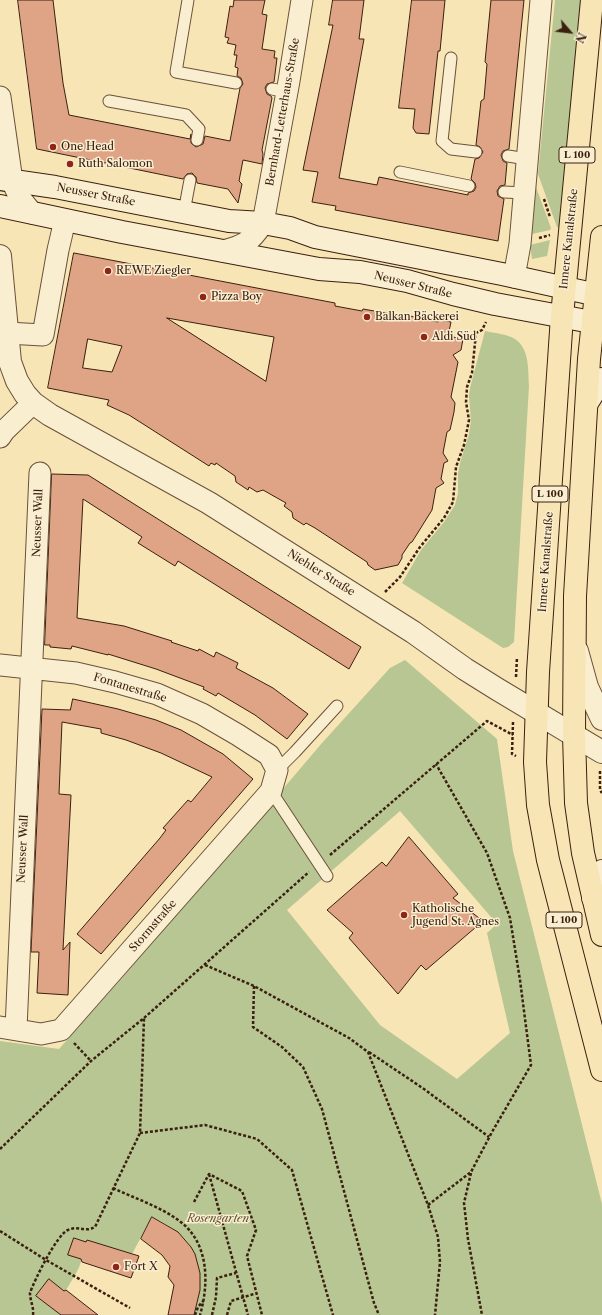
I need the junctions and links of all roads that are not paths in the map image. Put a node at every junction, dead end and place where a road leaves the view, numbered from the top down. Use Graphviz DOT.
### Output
graph roads {
  1 [pos="188,0"];
  2 [pos="302,0"];
  3 [pos="541,0"];
  4 [pos="592,0"];
  5 [pos="451,58"];
  6 [pos="236,83"];
  7 [pos="0,98"];
  8 [pos="109,101"];
  9 [pos="197,140"];
  10 [pos="476,152"];
  11 [pos="400,172"];
  12 [pos="6,180"];
  13 [pos="190,180"];
  14 [pos="469,186"];
  15 [pos="0,206"];
  16 [pos="184,212"];
  17 [pos="32,213"];
  18 [pos="65,220"];
  19 [pos="263,223"];
  20 [pos="315,237"];
  21 [pos="602,237"];
  22 [pos="223,251"];
  23 [pos="0,256"];
  24 [pos="307,266"];
  25 [pos="514,277"];
  26 [pos="565,288"];
  27 [pos="599,296"];
  28 [pos="562,316"];
  29 [pos="598,323"];
  30 [pos="7,333"];
  31 [pos="602,379"];
  32 [pos="33,403"];
  33 [pos="586,403"];
  34 [pos="1,432"];
  35 [pos="40,473"];
  36 [pos="575,642"];
  37 [pos="0,665"];
  38 [pos="32,669"];
  39 [pos="337,706"];
  40 [pos="536,714"];
  41 [pos="602,719"];
  42 [pos="574,735"];
  43 [pos="602,752"];
  44 [pos="277,770"];
  45 [pos="271,791"];
  46 [pos="602,871"];
  47 [pos="327,876"];
  48 [pos="593,898"];
  49 [pos="602,936"];
  50 [pos="8,1028"];
  51 [pos="602,1070"];
  1 -- 6 [label="lane"];
  2 -- 19 [label="street, Bernhard-Letterhaus-Straße"];
  3 -- 25 [label="street"];
  4 -- 26 [label="main road, Innere Kanalstraße / L 100"];
  5 -- 10 [label="lane"];
  7 -- 12 [label="street"];
  8 -- 9 [label="lane"];
  11 -- 14 [label="lane"];
  12 -- 16 [label="main road, Neusser Straße"];
  12 -- 17 [label="street"];
  13 -- 16 [label="lane"];
  15 -- 17 [label="main road, Neusser Straße"];
  16 -- 19 [label="main road, Neusser Straße"];
  17 -- 18 [label="main road, Neusser Straße"];
  18 -- 22 [label="main road, Neusser Straße"];
  18 -- 30 [label="street"];
  19 -- 20 [label="main road, Neusser Straße"];
  19 -- 22 [label="street, Neusser Straße"];
  20 -- 24 [label="main road"];
  20 -- 25 [label="main road, Neusser Straße"];
  21 -- 27 [label="main road, L 100"];
  22 -- 24 [label="main road, Neusser Straße"];
  23 -- 30 [label="main road"];
  24 -- 28 [label="main road, Neusser Straße"];
  25 -- 26 [label="main road, Neusser Straße"];
  26 -- 27 [label="main road, Neusser Straße"];
  26 -- 28 [label="main road, Innere Kanalstraße / L 100"];
  27 -- 29 [label="main road, L 100"];
  28 -- 29 [label="main road, Neusser Straße"];
  28 -- 40 [label="main road, Innere Kanalstraße / L 100"];
  29 -- 33 [label="main road, L 100"];
  30 -- 32 [label="main road"];
  31 -- 33 [label="main road"];
  32 -- 34 [label="street"];
  32 -- 40 [label="main road, Niehler Straße"];
  33 -- 36 [label="main road, L 100"];
  35 -- 38 [label="street, Neusser Wall"];
  36 -- 41 [label="main road"];
  36 -- 42 [label="main road, L 100"];
  37 -- 38 [label="street"];
  38 -- 44 [label="street, Fontanestraße"];
  38 -- 50 [label="street, Neusser Wall"];
  39 -- 44 [label="lane"];
  40 -- 42 [label="main road, Niehler Straße"];
  40 -- 51 [label="main road, Innere Kanalstraße / L 100"];
  42 -- 43 [label="main road, Niehler Straße"];
  42 -- 48 [label="main road, L 100"];
  44 -- 45 [label="street, Stormstraße"];
  45 -- 47 [label="lane"];
  45 -- 50 [label="street, Stormstraße"];
  46 -- 48 [label="main road"];
  48 -- 49 [label="main road, L 100"];
}
